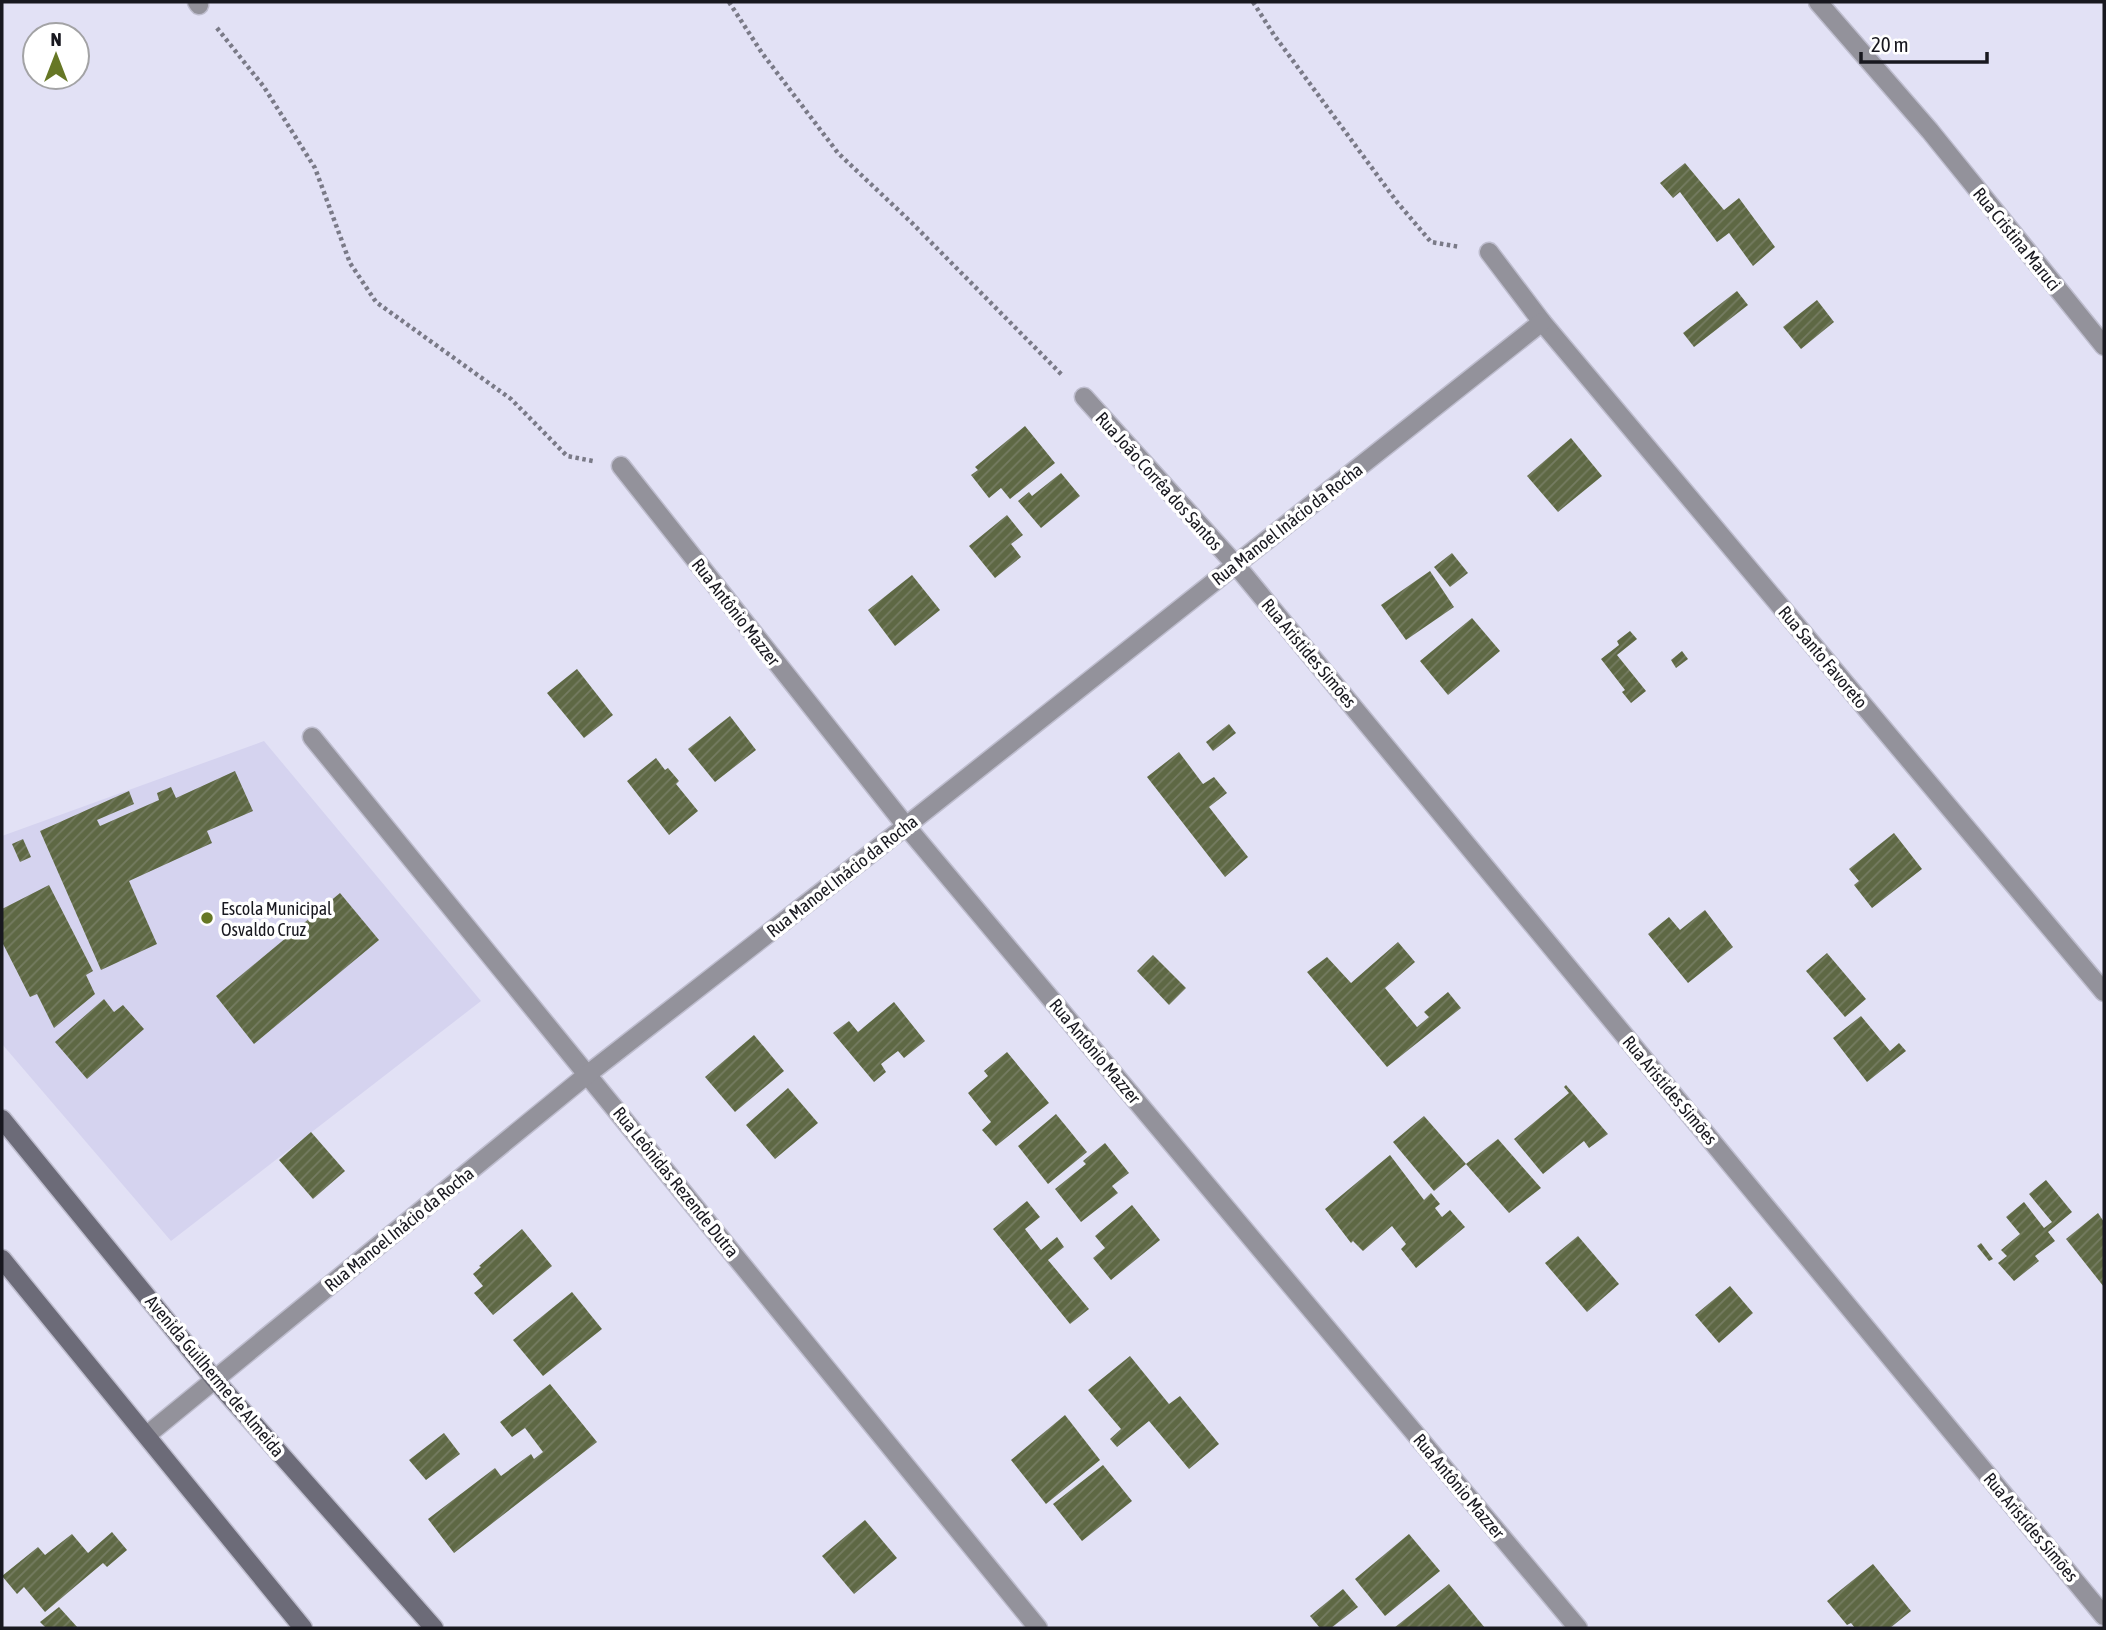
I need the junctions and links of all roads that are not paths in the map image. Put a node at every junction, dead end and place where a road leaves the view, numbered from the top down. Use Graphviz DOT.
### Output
graph roads {
  1 [pos="1818,2"];
  2 [pos="1489,252"];
  3 [pos="1542,322"];
  4 [pos="2104,346"];
  5 [pos="1084,397"];
  6 [pos="621,466"];
  7 [pos="1235,564"];
  8 [pos="312,737"];
  9 [pos="906,826"];
  10 [pos="2104,992"];
  11 [pos="588,1074"];
  12 [pos="2,1119"];
  13 [pos="2,1259"];
  14 [pos="215,1380"];
  15 [pos="147,1435"];
  16 [pos="2104,1616"];
  17 [pos="303,1628"];
  18 [pos="434,1628"];
  19 [pos="1038,1628"];
  20 [pos="1578,1628"];
  1 -- 4 [label="street, Rua Cristina Maruci"];
  2 -- 3 [label="street, Rua Santo Favoreto"];
  3 -- 7 [label="street, Rua Manoel Inácio da Rocha"];
  3 -- 10 [label="street, Rua Santo Favoreto"];
  5 -- 7 [label="street, Rua João Corrêa dos Santos"];
  6 -- 9 [label="street, Rua Antônio Mazzer"];
  7 -- 9 [label="street, Rua Manoel Inácio da Rocha"];
  7 -- 16 [label="street, Rua Aristides Simões"];
  8 -- 11 [label="street, Rua Leônidas Rezende Dutra"];
  9 -- 11 [label="street, Rua Manoel Inácio da Rocha"];
  9 -- 20 [label="street, Rua Antônio Mazzer"];
  11 -- 14 [label="street, Rua Manoel Inácio da Rocha"];
  11 -- 19 [label="street, Rua Leônidas Rezende Dutra"];
  12 -- 14 [label="street, Avenida Guilherme de Almeida"];
  13 -- 15 [label="street"];
  14 -- 15 [label="street, Rua Manoel Inácio da Rocha"];
  14 -- 18 [label="street, Avenida Guilherme de Almeida"];
  15 -- 17 [label="street"];
}
